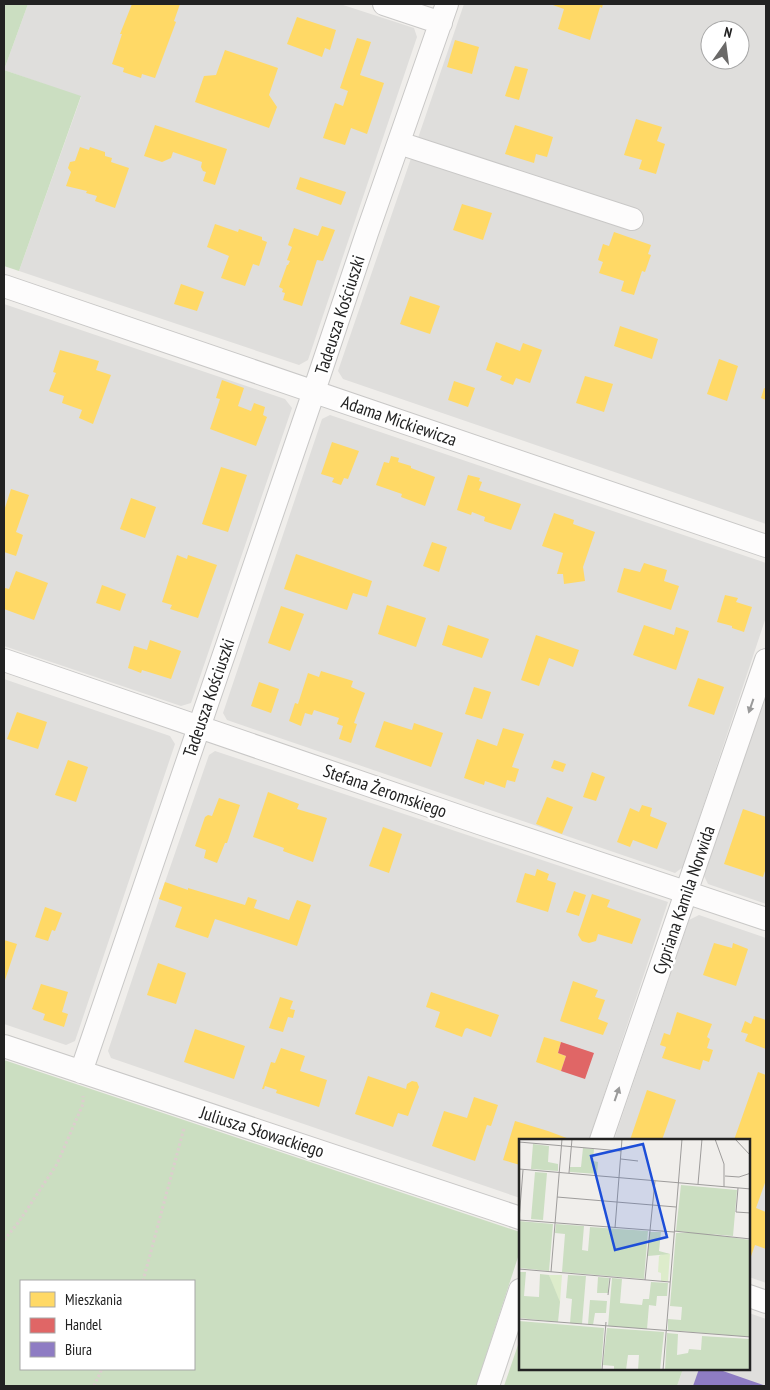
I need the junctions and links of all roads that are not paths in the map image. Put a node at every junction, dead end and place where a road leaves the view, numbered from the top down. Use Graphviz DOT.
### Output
graph roads {
  1 [pos="384,4"];
  2 [pos="444,13"];
  3 [pos="398,143"];
  4 [pos="632,219"];
  5 [pos="4,286"];
  6 [pos="314,392"];
  7 [pos="766,546"];
  8 [pos="4,660"];
  9 [pos="766,660"];
  10 [pos="200,728"];
  11 [pos="687,893"];
  12 [pos="766,919"];
  13 [pos="4,1046"];
  14 [pos="81,1072"];
  15 [pos="601,1139"];
  16 [pos="519,1218"];
  17 [pos="519,1293"];
  18 [pos="750,1296"];
  19 [pos="766,1302"];
  20 [pos="488,1386"];
  1 -- 2 [label="street"];
  2 -- 3 [label="street, Tadeusza Kościuszki"];
  3 -- 4 [label="street"];
  3 -- 6 [label="street, Tadeusza Kościuszki"];
  5 -- 6 [label="street, Adama Mickiewicza"];
  6 -- 7 [label="street, Adama Mickiewicza"];
  6 -- 10 [label="street, Tadeusza Kościuszki"];
  8 -- 10 [label="street, Stefana Żeromskiego"];
  9 -- 11 [label="street, Cypriana Kamila Norwida, one-way"];
  10 -- 11 [label="street, Stefana Żeromskiego"];
  10 -- 14 [label="street, Tadeusza Kościuszki"];
  11 -- 12 [label="street, Stefana Żeromskiego"];
  15 -- 11 [label="street, Cypriana Kamila Norwida, one-way"];
  13 -- 14 [label="street, Juliusza Słowackiego"];
  14 -- 16 [label="street, Juliusza Słowackiego"];
  17 -- 20 [label="street"];
  18 -- 19 [label="street"];
}
